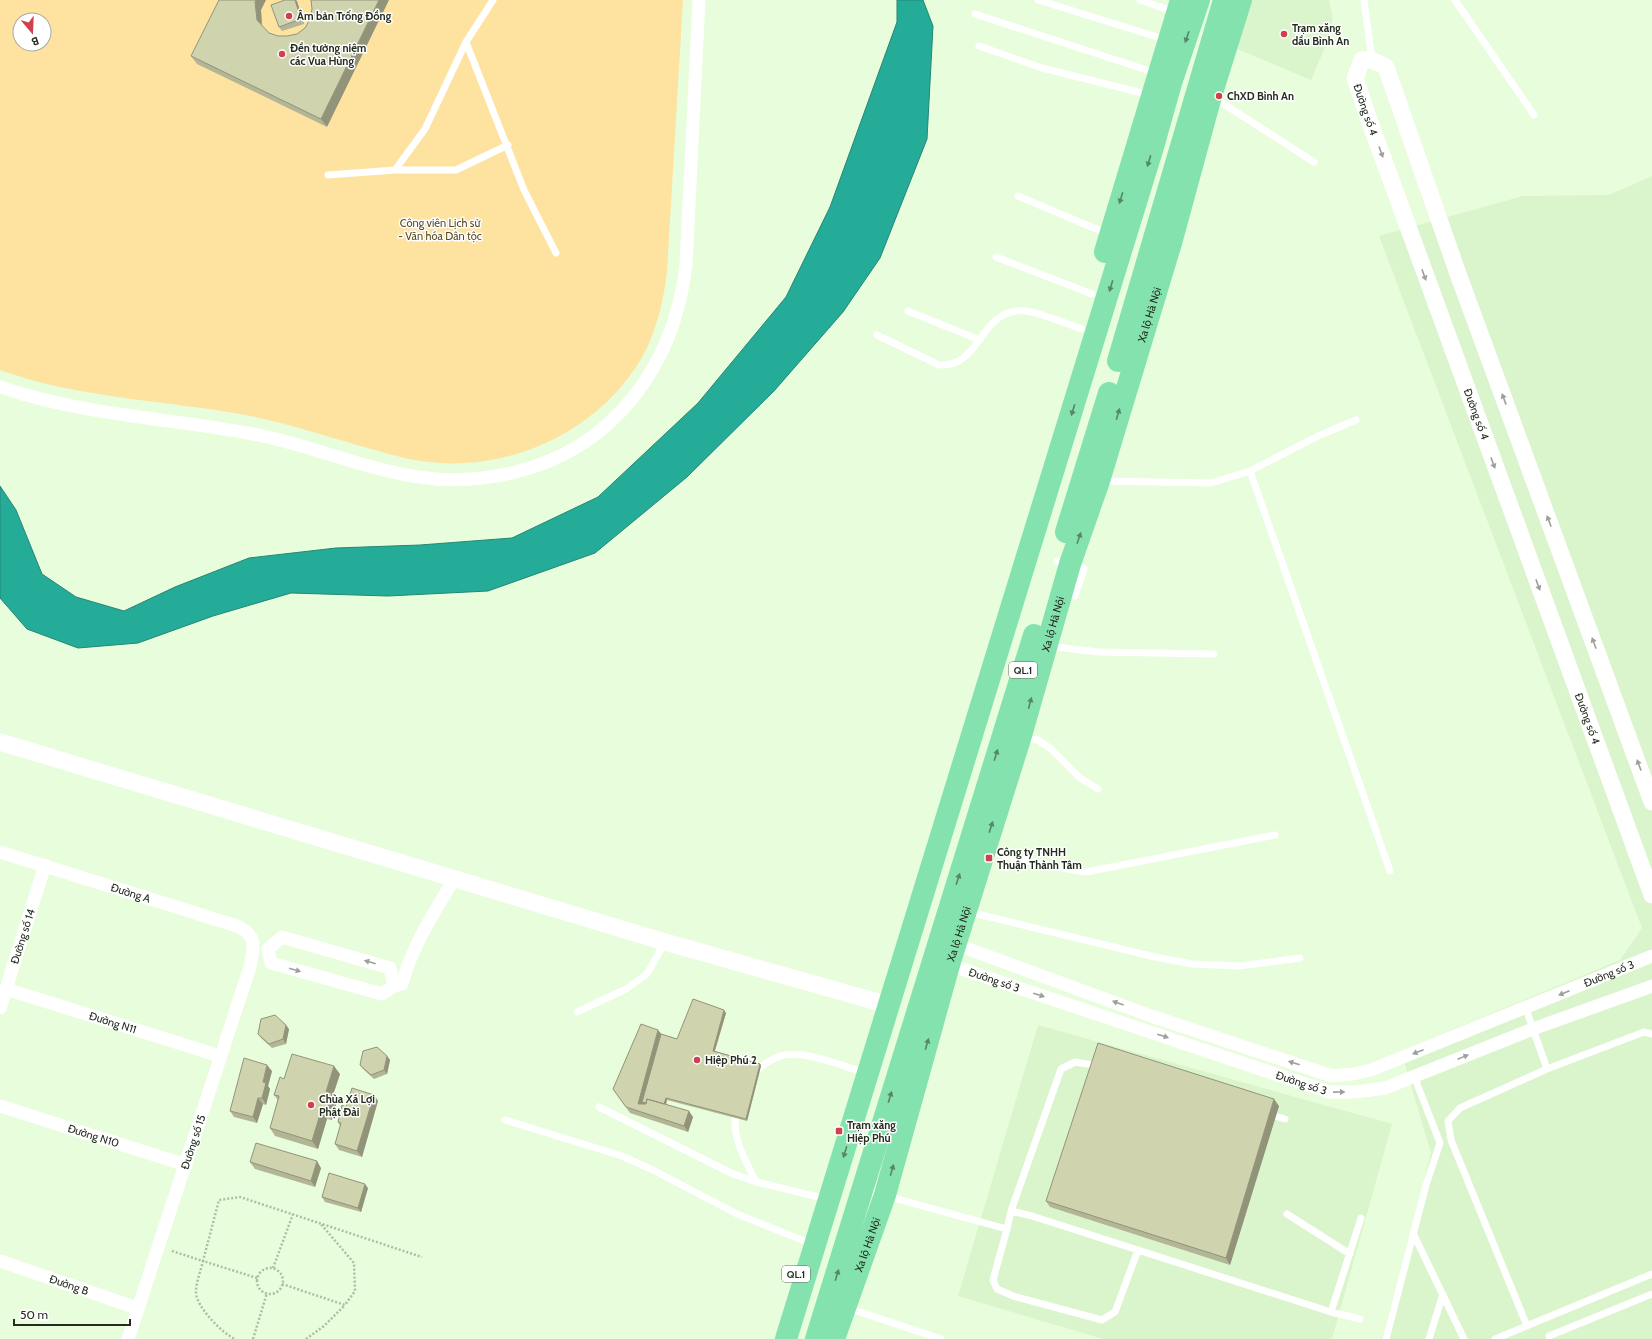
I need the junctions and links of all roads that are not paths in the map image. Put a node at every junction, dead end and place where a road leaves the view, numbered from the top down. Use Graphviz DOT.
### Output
graph roads {
  1 [pos="493,0"];
  2 [pos="699,0"];
  3 [pos="1038,0"];
  4 [pos="1140,0"];
  5 [pos="1224,0"];
  6 [pos="1241,0"];
  7 [pos="1364,0"];
  8 [pos="1455,0"];
  9 [pos="1186,7"];
  10 [pos="976,14"];
  11 [pos="1169,41"];
  12 [pos="466,42"];
  13 [pos="979,46"];
  14 [pos="1372,60"];
  15 [pos="1164,78"];
  16 [pos="1205,91"];
  17 [pos="1152,95"];
  18 [pos="1534,115"];
  19 [pos="508,145"];
  20 [pos="1314,162"];
  21 [pos="395,170"];
  22 [pos="328,175"];
  23 [pos="1018,196"];
  24 [pos="1110,234"];
  25 [pos="556,253"];
  26 [pos="996,257"];
  27 [pos="1092,294"];
  28 [pos="908,311"];
  29 [pos="1082,329"];
  30 [pos="877,335"];
  31 [pos="980,340"];
  32 [pos="0,387"];
  33 [pos="1356,420"];
  34 [pos="1250,471"];
  35 [pos="1090,481"];
  36 [pos="1063,563"];
  37 [pos="1075,596"];
  38 [pos="1038,644"];
  39 [pos="1214,654"];
  40 [pos="1012,734"];
  41 [pos="0,742"];
  42 [pos="1098,789"];
  43 [pos="1652,802"];
  44 [pos="1276,835"];
  45 [pos="976,848"];
  46 [pos="0,852"];
  47 [pos="44,865"];
  48 [pos="1390,871"];
  49 [pos="454,879"];
  50 [pos="1652,895"];
  51 [pos="957,909"];
  52 [pos="947,941"];
  53 [pos="665,942"];
  54 [pos="254,944"];
  55 [pos="268,949"];
  56 [pos="1652,956"];
  57 [pos="1300,958"];
  58 [pos="941,962"];
  59 [pos="394,986"];
  60 [pos="1652,986"];
  61 [pos="6,989"];
  62 [pos="884,1004"];
  63 [pos="0,1008"];
  64 [pos="1526,1009"];
  65 [pos="577,1012"];
  66 [pos="1533,1029"];
  67 [pos="1652,1034"];
  68 [pos="220,1056"];
  69 [pos="1107,1068"];
  70 [pos="1547,1068"];
  71 [pos="857,1070"];
  72 [pos="1353,1074"];
  73 [pos="1414,1076"];
  74 [pos="750,1079"];
  75 [pos="1356,1092"];
  76 [pos="860,1101"];
  77 [pos="740,1104"];
  78 [pos="0,1106"];
  79 [pos="599,1107"];
  80 [pos="1262,1112"];
  81 [pos="1285,1119"];
  82 [pos="505,1120"];
  83 [pos="186,1165"];
  84 [pos="756,1182"];
  85 [pos="863,1189"];
  86 [pos="885,1195"];
  87 [pos="828,1207"];
  88 [pos="1012,1211"];
  89 [pos="1288,1214"];
  90 [pos="1361,1218"];
  91 [pos="1007,1229"];
  92 [pos="1413,1233"];
  93 [pos="807,1242"];
  94 [pos="1138,1250"];
  95 [pos="1350,1254"];
  96 [pos="0,1261"];
  97 [pos="1652,1274"];
  98 [pos="1443,1294"];
  99 [pos="1652,1294"];
  100 [pos="838,1304"];
  101 [pos="138,1308"];
  102 [pos="1331,1312"];
  103 [pos="1360,1319"];
  104 [pos="1527,1326"];
  105 [pos="1549,1336"];
  106 [pos="128,1339"];
  107 [pos="772,1339"];
  108 [pos="786,1339"];
  109 [pos="816,1339"];
  110 [pos="834,1339"];
  111 [pos="941,1339"];
  112 [pos="1386,1339"];
  113 [pos="1429,1339"];
  114 [pos="1464,1339"];
  115 [pos="1496,1339"];
  1 -- 12 [label="lane"];
  2 -- 32 [label="street"];
  3 -- 11 [label="lane"];
  4 -- 9 [label="lane"];
  5 -- 16 [label="highway, Xa lộ Hà Nội / QL.1"];
  6 -- 16 [label="highway, Xa lộ Hà Nội / QL.1"];
  7 -- 14 [label="lane"];
  8 -- 18 [label="lane"];
  9 -- 11 [label="highway, QL.1"];
  9 -- 15 [label="highway, QL.1, one-way"];
  10 -- 15 [label="lane"];
  11 -- 15 [label="highway, QL.1"];
  12 -- 19 [label="lane"];
  12 -- 21 [label="lane"];
  13 -- 17 [label="lane"];
  43 -- 14 [label="street, one-way"];
  14 -- 50 [label="street, Đường số 4, one-way"];
  15 -- 17 [label="highway, QL.1"];
  15 -- 62 [label="highway, QL.1, one-way"];
  16 -- 20 [label="lane"];
  35 -- 16 [label="highway, Xa lộ Hà Nội / QL.1, one-way"];
  17 -- 24 [label="highway, QL.1, one-way"];
  19 -- 21 [label="lane"];
  19 -- 25 [label="lane"];
  21 -- 22 [label="lane"];
  23 -- 24 [label="lane"];
  24 -- 27 [label="highway, QL.1"];
  26 -- 27 [label="lane"];
  27 -- 29 [label="highway, QL.1"];
  28 -- 31 [label="lane"];
  29 -- 31 [label="lane"];
  29 -- 62 [label="highway, QL.1"];
  30 -- 31 [label="lane"];
  33 -- 34 [label="lane"];
  34 -- 35 [label="lane"];
  34 -- 48 [label="lane"];
  36 -- 35 [label="highway, Xa lộ Hà Nội / QL.1, one-way"];
  36 -- 37 [label="lane"];
  36 -- 38 [label="highway, Xa lộ Hà Nội / QL.1"];
  38 -- 39 [label="lane"];
  40 -- 38 [label="highway, Xa lộ Hà Nội / QL.1, one-way"];
  40 -- 42 [label="lane"];
  45 -- 40 [label="highway, Xa lộ Hà Nội / QL.1, one-way"];
  41 -- 49 [label="street"];
  44 -- 45 [label="lane"];
  51 -- 45 [label="highway, Xa lộ Hà Nội / QL.1, one-way"];
  46 -- 47 [label="street, Đường A"];
  47 -- 54 [label="street, Đường A"];
  47 -- 61 [label="street, Đường số 14"];
  49 -- 53 [label="street"];
  49 -- 59 [label="street"];
  51 -- 52 [label="highway, Xa lộ Hà Nội / QL.1"];
  51 -- 57 [label="lane"];
  52 -- 58 [label="highway, Xa lộ Hà Nội / QL.1"];
  72 -- 52 [label="street, Đường số 3, one-way"];
  53 -- 62 [label="street"];
  53 -- 65 [label="lane"];
  54 -- 55 [label="street"];
  54 -- 68 [label="street, Đường số 15"];
  55 -- 59 [label="street, one-way"];
  59 -- 55 [label="street, one-way"];
  56 -- 64 [label="street, Đường số 3, one-way"];
  58 -- 75 [label="street, Đường số 3, one-way"];
  85 -- 58 [label="highway, Xa lộ Hà Nội / QL.1, one-way"];
  86 -- 58 [label="highway, Xa lộ Hà Nội / QL.1, one-way"];
  60 -- 66 [label="street, Đường số 3"];
  61 -- 63 [label="street, Đường số 14"];
  61 -- 68 [label="street, Đường N11"];
  62 -- 71 [label="highway, QL.1"];
  62 -- 76 [label="highway, QL.1"];
  64 -- 66 [label="lane"];
  64 -- 72 [label="street, Đường số 3, one-way"];
  66 -- 70 [label="lane"];
  73 -- 66 [label="street, Đường số 3, one-way"];
  67 -- 70 [label="lane"];
  68 -- 83 [label="street, Đường số 15"];
  69 -- 88 [label="lane"];
  70 -- 104 [label="lane"];
  71 -- 74 [label="lane"];
  71 -- 76 [label="highway, QL.1"];
  72 -- 75 [label="street"];
  73 -- 75 [label="street, Đường số 3"];
  73 -- 92 [label="lane"];
  76 -- 87 [label="highway, QL.1, one-way"];
  77 -- 84 [label="lane"];
  78 -- 83 [label="street, Đường N10"];
  79 -- 84 [label="lane"];
  80 -- 81 [label="lane"];
  82 -- 93 [label="lane"];
  83 -- 101 [label="street, Đường số 15"];
  84 -- 87 [label="lane"];
  85 -- 86 [label="lane"];
  100 -- 85 [label="highway, Xa lộ Hà Nội / QL.1, one-way"];
  86 -- 91 [label="lane"];
  86 -- 100 [label="highway, Xa lộ Hà Nội / QL.1"];
  87 -- 93 [label="highway, QL.1"];
  87 -- 108 [label="highway, QL.1"];
  88 -- 91 [label="lane"];
  88 -- 94 [label="lane"];
  89 -- 95 [label="lane"];
  90 -- 95 [label="lane"];
  91 -- 94 [label="lane"];
  92 -- 98 [label="lane"];
  92 -- 112 [label="lane"];
  93 -- 107 [label="highway, QL.1"];
  94 -- 102 [label="lane"];
  95 -- 102 [label="lane"];
  96 -- 101 [label="street, Đường B"];
  97 -- 104 [label="lane"];
  98 -- 113 [label="lane"];
  98 -- 114 [label="lane"];
  99 -- 105 [label="lane"];
  100 -- 109 [label="highway, Xa lộ Hà Nội / QL.1"];
  100 -- 110 [label="highway, Xa lộ Hà Nội / QL.1"];
  100 -- 111 [label="lane"];
  101 -- 106 [label="street, Đường số 15"];
  102 -- 103 [label="lane"];
  104 -- 115 [label="lane"];
}
